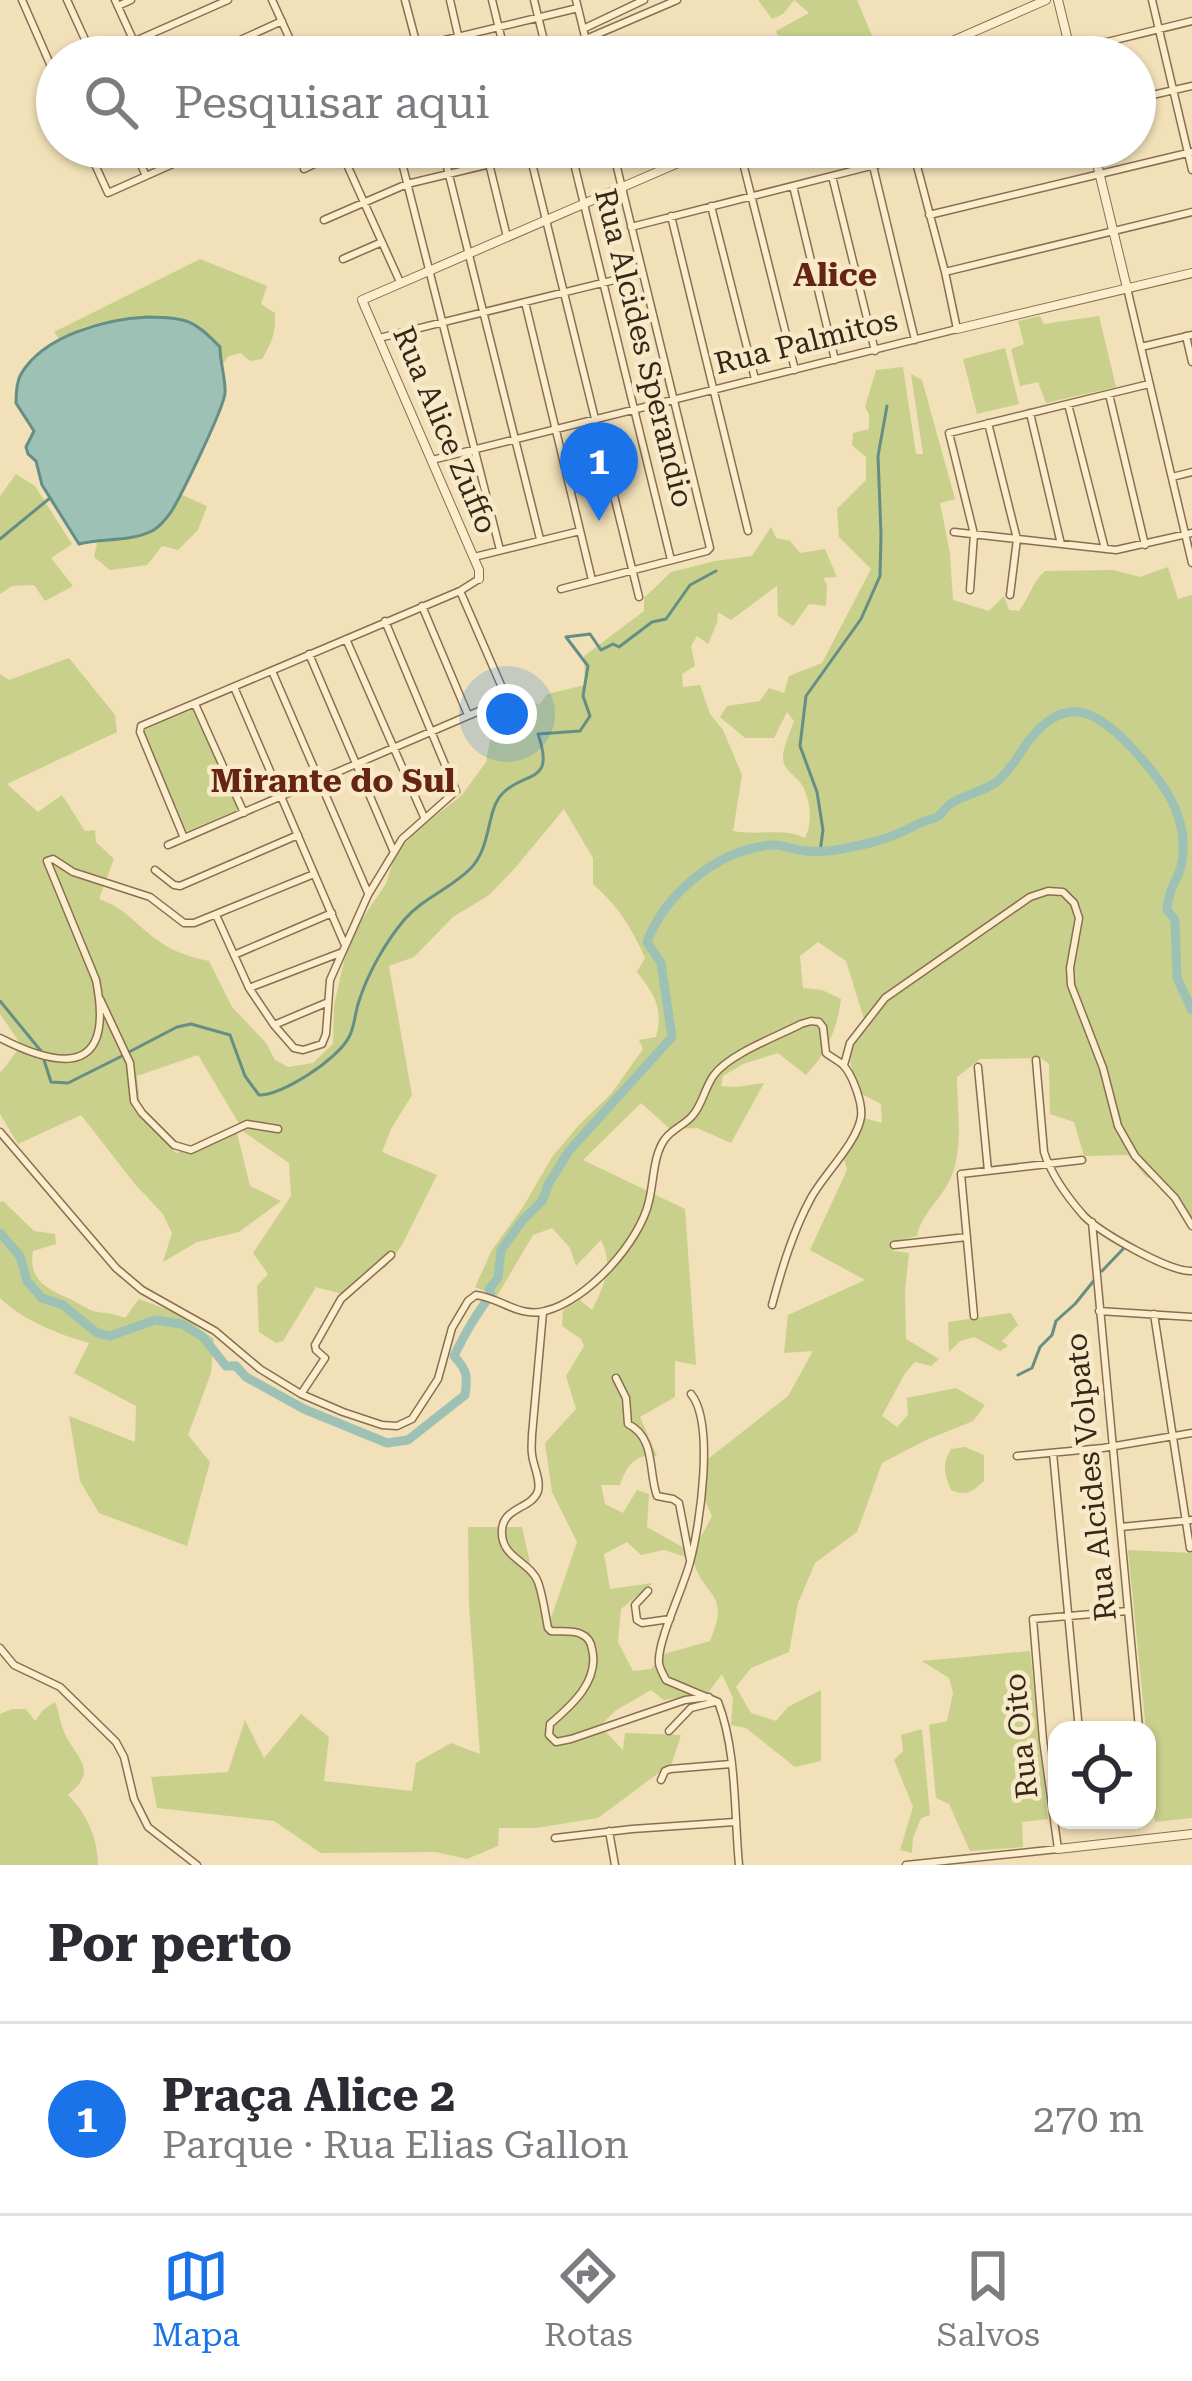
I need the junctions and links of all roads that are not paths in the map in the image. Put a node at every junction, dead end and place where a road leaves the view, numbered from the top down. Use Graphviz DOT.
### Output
graph roads {
  1 [pos="22,0"];
  2 [pos="68,0"];
  3 [pos="130,0"];
  4 [pos="228,0"];
  5 [pos="272,0"];
  6 [pos="405,0"];
  7 [pos="450,0"];
  8 [pos="492,0"];
  9 [pos="534,0"];
  10 [pos="644,0"];
  11 [pos="677,0"];
  12 [pos="1046,0"];
  13 [pos="1058,0"];
  14 [pos="1152,0"];
  15 [pos="117,3"];
  16 [pos="577,4"];
  17 [pos="538,18"];
  18 [pos="282,21"];
  19 [pos="1192,21"];
  20 [pos="499,27"];
  21 [pos="584,29"];
  22 [pos="1159,29"];
  23 [pos="38,36"];
  24 [pos="86,36"];
  25 [pos="131,36"];
  26 [pos="147,36"];
  27 [pos="249,36"];
  28 [pos="289,36"];
  29 [pos="414,36"];
  30 [pos="459,36"];
  31 [pos="463,36"];
  32 [pos="501,36"];
  33 [pos="543,36"];
  34 [pos="585,36"];
  35 [pos="593,36"];
  36 [pos="964,36"];
  37 [pos="1067,36"];
  38 [pos="1134,36"];
  39 [pos="1192,86"];
  40 [pos="1173,91"];
  41 [pos="1156,95"];
  42 [pos="1190,153"];
  43 [pos="1156,160"];
  44 [pos="96,168"];
  45 [pos="142,168"];
  46 [pos="164,168"];
  47 [pos="349,168"];
  48 [pos="403,168"];
  49 [pos="447,168"];
  50 [pos="473,168"];
  51 [pos="490,168"];
  52 [pos="533,168"];
  53 [pos="573,168"];
  54 [pos="617,168"];
  55 [pos="669,168"];
  56 [pos="745,168"];
  57 [pos="865,168"];
  58 [pos="873,168"];
  59 [pos="917,168"];
  60 [pos="1098,168"];
  61 [pos="1122,168"];
  62 [pos="1192,170"];
  63 [pos="1099,173"];
  64 [pos="448,174"];
  65 [pos="146,176"];
  66 [pos="832,176"];
  67 [pos="407,184"];
  68 [pos="793,186"];
  69 [pos="622,189"];
  70 [pos="751,196"];
  71 [pos="364,202"];
  72 [pos="584,205"];
  73 [pos="710,206"];
  74 [pos="1192,212"];
  75 [pos="929,215"];
  76 [pos="671,216"];
  77 [pos="324,220"];
  78 [pos="546,222"];
  79 [pos="631,226"];
  80 [pos="1113,232"];
  81 [pos="508,238"];
  82 [pos="382,242"];
  83 [pos="470,254"];
  84 [pos="343,259"];
  85 [pos="429,270"];
  86 [pos="945,272"];
  87 [pos="644,273"];
  88 [pos="1192,273"];
  89 [pos="400,282"];
  90 [pos="603,283"];
  91 [pos="1127,288"];
  92 [pos="564,293"];
  93 [pos="525,302"];
  94 [pos="484,312"];
  95 [pos="444,322"];
  96 [pos="957,329"];
  97 [pos="1189,336"];
  98 [pos="379,338"];
  99 [pos="915,340"];
  100 [pos="1141,347"];
  101 [pos="875,351"];
  102 [pos="835,360"];
  103 [pos="1192,362"];
  104 [pos="796,370"];
  105 [pos="754,379"];
  106 [pos="1150,384"];
  107 [pos="714,390"];
  108 [pos="1109,394"];
  109 [pos="675,400"];
  110 [pos="1068,404"];
  111 [pos="636,410"];
  112 [pos="1030,413"];
  113 [pos="596,420"];
  114 [pos="988,423"];
  115 [pos="556,430"];
  116 [pos="515,440"];
  117 [pos="475,450"];
  118 [pos="432,460"];
  119 [pos="1192,472"];
  120 [pos="1172,477"];
  121 [pos="580,531"];
  122 [pos="748,531"];
  123 [pos="954,532"];
  124 [pos="1188,533"];
  125 [pos="974,534"];
  126 [pos="540,539"];
  127 [pos="1017,539"];
  128 [pos="1061,544"];
  129 [pos="1145,545"];
  130 [pos="1105,549"];
  131 [pos="500,550"];
  132 [pos="474,557"];
  133 [pos="671,560"];
  134 [pos="1192,563"];
  135 [pos="632,570"];
  136 [pos="479,580"];
  137 [pos="592,580"];
  138 [pos="561,589"];
  139 [pos="970,590"];
  140 [pos="460,591"];
  141 [pos="1010,595"];
  142 [pos="639,597"];
  143 [pos="422,606"];
  144 [pos="385,621"];
  145 [pos="346,639"];
  146 [pos="309,654"];
  147 [pos="272,671"];
  148 [pos="234,687"];
  149 [pos="195,704"];
  150 [pos="469,716"];
  151 [pos="432,732"];
  152 [pos="394,748"];
  153 [pos="356,764"];
  154 [pos="319,781"];
  155 [pos="281,797"];
  156 [pos="244,813"];
  157 [pos="424,817"];
  158 [pos="298,835"];
  159 [pos="184,838"];
  160 [pos="168,845"];
  161 [pos="394,852"];
  162 [pos="155,870"];
  163 [pos="314,874"];
  164 [pos="368,895"];
  165 [pos="216,914"];
  166 [pos="332,914"];
  167 [pos="344,943"];
  168 [pos="340,953"];
  169 [pos="233,955"];
  170 [pos="249,988"];
  171 [pos="99,996"];
  172 [pos="327,1002"];
  173 [pos="274,1025"];
  174 [pos="0,1038"];
  175 [pos="1036,1060"];
  176 [pos="844,1065"];
  177 [pos="978,1067"];
  178 [pos="278,1129"];
  179 [pos="0,1132"];
  180 [pos="1082,1160"];
  181 [pos="1048,1164"];
  182 [pos="988,1171"];
  183 [pos="1092,1222"];
  184 [pos="1192,1226"];
  185 [pos="967,1238"];
  186 [pos="894,1245"];
  187 [pos="391,1255"];
  188 [pos="1192,1271"];
  189 [pos="772,1304"];
  190 [pos="1099,1311"];
  191 [pos="542,1312"];
  192 [pos="1154,1314"];
  193 [pos="974,1316"];
  194 [pos="1192,1317"];
  195 [pos="616,1378"];
  196 [pos="301,1394"];
  197 [pos="692,1394"];
  198 [pos="1192,1433"];
  199 [pos="1173,1436"];
  200 [pos="1114,1444"];
  201 [pos="1053,1453"];
  202 [pos="1017,1456"];
  203 [pos="1189,1520"];
  204 [pos="1121,1527"];
  205 [pos="1190,1548"];
  206 [pos="690,1563"];
  207 [pos="648,1591"];
  208 [pos="1128,1611"];
  209 [pos="1068,1616"];
  210 [pos="671,1619"];
  211 [pos="1,1651"];
  212 [pos="709,1697"];
  213 [pos="718,1702"];
  214 [pos="1078,1721"];
  215 [pos="1138,1721"];
  216 [pos="669,1731"];
  217 [pos="730,1764"];
  218 [pos="661,1780"];
  219 [pos="735,1822"];
  220 [pos="609,1831"];
  221 [pos="1192,1834"];
  222 [pos="555,1838"];
  223 [pos="1058,1849"];
  224 [pos="952,1863"];
  225 [pos="197,1865"];
  226 [pos="615,1865"];
  227 [pos="740,1865"];
  228 [pos="906,1865"];
  1 -- 23 [label="street"];
  2 -- 24 [label="street"];
  3 -- 15 [label="street"];
  4 -- 26 [label="street"];
  5 -- 18 [label="street"];
  6 -- 29 [label="street"];
  7 -- 30 [label="street"];
  8 -- 20 [label="street"];
  9 -- 17 [label="street"];
  10 -- 21 [label="street"];
  11 -- 35 [label="street"];
  12 -- 36 [label="street"];
  13 -- 37 [label="street"];
  14 -- 22 [label="street"];
  15 -- 25 [label="street"];
  16 -- 17 [label="street"];
  16 -- 21 [label="street"];
  17 -- 20 [label="street"];
  17 -- 33 [label="street"];
  18 -- 27 [label="street"];
  18 -- 28 [label="street"];
  19 -- 22 [label="street"];
  20 -- 31 [label="street"];
  20 -- 32 [label="street"];
  21 -- 34 [label="street"];
  22 -- 38 [label="street"];
  22 -- 40 [label="street"];
  39 -- 40 [label="street"];
  40 -- 41 [label="street"];
  40 -- 42 [label="street"];
  42 -- 43 [label="street"];
  42 -- 62 [label="street"];
  44 -- 65 [label="street"];
  45 -- 65 [label="street"];
  46 -- 65 [label="street"];
  47 -- 71 [label="street"];
  48 -- 67 [label="street"];
  49 -- 64 [label="street"];
  50 -- 64 [label="street"];
  51 -- 81 [label="street"];
  52 -- 78 [label="street"];
  53 -- 72 [label="street, Rua Alcides Sperandio"];
  54 -- 69 [label="street"];
  55 -- 69 [label="street"];
  56 -- 70 [label="street"];
  57 -- 66 [label="street"];
  58 -- 99 [label="street"];
  59 -- 75 [label="street"];
  60 -- 63 [label="street"];
  61 -- 63 [label="street"];
  63 -- 75 [label="street"];
  63 -- 80 [label="street"];
  64 -- 67 [label="street"];
  64 -- 83 [label="street"];
  66 -- 68 [label="street"];
  66 -- 101 [label="street"];
  67 -- 71 [label="street"];
  67 -- 85 [label="street"];
  68 -- 70 [label="street"];
  68 -- 102 [label="street"];
  69 -- 72 [label="street"];
  69 -- 79 [label="street"];
  70 -- 73 [label="street"];
  70 -- 104 [label="street"];
  71 -- 77 [label="street"];
  71 -- 82 [label="street"];
  72 -- 78 [label="street"];
  72 -- 90 [label="street, Rua Alcides Sperandio"];
  73 -- 76 [label="street"];
  73 -- 105 [label="street"];
  74 -- 80 [label="street"];
  75 -- 86 [label="street"];
  76 -- 79 [label="street"];
  76 -- 107 [label="street"];
  78 -- 81 [label="street"];
  78 -- 92 [label="street"];
  79 -- 87 [label="street"];
  80 -- 86 [label="street"];
  80 -- 91 [label="street"];
  81 -- 83 [label="street"];
  82 -- 84 [label="street"];
  82 -- 89 [label="street"];
  83 -- 85 [label="street"];
  83 -- 94 [label="street"];
  85 -- 89 [label="street"];
  85 -- 95 [label="street"];
  86 -- 96 [label="street"];
  87 -- 90 [label="street"];
  87 -- 109 [label="street"];
  88 -- 91 [label="street, Rua Palmitos"];
  89 -- 98 [label="street, Rua Alice Zuffo"];
  90 -- 92 [label="street"];
  90 -- 111 [label="street, Rua Alcides Sperandio"];
  91 -- 96 [label="street, Rua Palmitos"];
  91 -- 100 [label="street"];
  92 -- 93 [label="street"];
  92 -- 113 [label="street"];
  93 -- 94 [label="street"];
  93 -- 115 [label="street"];
  94 -- 95 [label="street"];
  94 -- 116 [label="street"];
  95 -- 98 [label="street"];
  95 -- 117 [label="street"];
  96 -- 99 [label="street, Rua Palmitos"];
  97 -- 100 [label="street"];
  97 -- 103 [label="street"];
  98 -- 118 [label="street, Rua Alice Zuffo"];
  99 -- 101 [label="street, Rua Palmitos"];
  100 -- 106 [label="street"];
  101 -- 102 [label="street, Rua Palmitos"];
  102 -- 104 [label="street, Rua Palmitos"];
  104 -- 105 [label="street, Rua Palmitos"];
  105 -- 107 [label="street, Rua Palmitos"];
  106 -- 108 [label="street"];
  106 -- 120 [label="street"];
  107 -- 109 [label="street, Rua Palmitos"];
  107 -- 122 [label="street"];
  108 -- 110 [label="street"];
  108 -- 129 [label="street"];
  109 -- 111 [label="street, Rua Palmitos"];
  109 -- 133 [label="street"];
  110 -- 112 [label="street"];
  110 -- 130 [label="street"];
  111 -- 113 [label="street, Rua Palmitos"];
  111 -- 133 [label="street, Rua Alcides Sperandio"];
  112 -- 114 [label="street"];
  112 -- 128 [label="street"];
  113 -- 115 [label="street, Rua Palmitos"];
  113 -- 135 [label="street"];
  114 -- 125 [label="street"];
  114 -- 127 [label="street"];
  115 -- 116 [label="street, Rua Palmitos"];
  115 -- 121 [label="street"];
  116 -- 117 [label="street, Rua Palmitos"];
  116 -- 126 [label="street"];
  117 -- 118 [label="street, Rua Palmitos"];
  117 -- 131 [label="street"];
  118 -- 132 [label="street, Rua Alice Zuffo"];
  119 -- 120 [label="street"];
  120 -- 124 [label="street"];
  121 -- 126 [label="street"];
  121 -- 137 [label="street"];
  123 -- 125 [label="street"];
  124 -- 129 [label="street"];
  124 -- 134 [label="street"];
  125 -- 127 [label="street"];
  125 -- 139 [label="street"];
  126 -- 131 [label="street"];
  127 -- 128 [label="street"];
  127 -- 141 [label="street"];
  128 -- 130 [label="street"];
  129 -- 130 [label="street"];
  131 -- 132 [label="street"];
  132 -- 136 [label="street, Rua Alice Zuffo"];
  133 -- 135 [label="street"];
  135 -- 137 [label="street"];
  135 -- 142 [label="street"];
  136 -- 140 [label="street"];
  137 -- 138 [label="street"];
  140 -- 143 [label="street"];
  140 -- 150 [label="street"];
  143 -- 144 [label="street"];
  143 -- 150 [label="street"];
  144 -- 145 [label="street"];
  144 -- 151 [label="street"];
  145 -- 146 [label="street"];
  145 -- 152 [label="street"];
  146 -- 147 [label="street"];
  146 -- 153 [label="street"];
  147 -- 148 [label="street"];
  147 -- 154 [label="street"];
  148 -- 149 [label="street"];
  148 -- 155 [label="street"];
  149 -- 156 [label="street"];
  149 -- 159 [label="street"];
  150 -- 151 [label="street"];
  151 -- 152 [label="street"];
  151 -- 157 [label="street"];
  152 -- 153 [label="street"];
  152 -- 157 [label="street"];
  153 -- 154 [label="street"];
  153 -- 161 [label="street"];
  154 -- 155 [label="street"];
  154 -- 164 [label="street"];
  155 -- 156 [label="street"];
  155 -- 158 [label="street"];
  156 -- 159 [label="street"];
  157 -- 161 [label="street"];
  158 -- 162 [label="street"];
  158 -- 163 [label="street"];
  159 -- 160 [label="street"];
  161 -- 164 [label="street"];
  163 -- 165 [label="street"];
  163 -- 166 [label="street"];
  164 -- 167 [label="street"];
  165 -- 169 [label="street"];
  165 -- 171 [label="street"];
  166 -- 167 [label="street"];
  166 -- 169 [label="street"];
  167 -- 168 [label="street"];
  168 -- 170 [label="street"];
  168 -- 172 [label="street"];
  169 -- 170 [label="street"];
  170 -- 173 [label="street"];
  171 -- 174 [label="street"];
  171 -- 178 [label="street"];
  172 -- 173 [label="street"];
  172 -- 173 [label="street"];
  175 -- 181 [label="street"];
  176 -- 184 [label="street"];
  176 -- 189 [label="street"];
  176 -- 191 [label="street"];
  177 -- 182 [label="street"];
  179 -- 196 [label="street"];
  180 -- 181 [label="street"];
  181 -- 182 [label="street"];
  181 -- 183 [label="street"];
  182 -- 185 [label="street"];
  183 -- 188 [label="street"];
  183 -- 190 [label="street, Rua Alcides Volpato"];
  185 -- 186 [label="street"];
  185 -- 193 [label="street"];
  187 -- 196 [label="street"];
  190 -- 192 [label="street"];
  190 -- 200 [label="street, Rua Alcides Volpato"];
  191 -- 196 [label="street"];
  191 -- 212 [label="street"];
  192 -- 194 [label="street"];
  192 -- 199 [label="street"];
  195 -- 206 [label="street"];
  197 -- 206 [label="street"];
  198 -- 199 [label="street"];
  199 -- 200 [label="street"];
  199 -- 203 [label="street"];
  200 -- 201 [label="street"];
  200 -- 204 [label="street, Rua Alcides Volpato"];
  201 -- 202 [label="street"];
  201 -- 209 [label="street"];
  203 -- 204 [label="street"];
  203 -- 205 [label="street"];
  204 -- 208 [label="street, Rua Alcides Volpato"];
  206 -- 210 [label="street"];
  207 -- 210 [label="street"];
  208 -- 209 [label="street"];
  208 -- 215 [label="street, Rua Alcides Volpato"];
  209 -- 214 [label="street"];
  209 -- 223 [label="street, Rua Oito"];
  210 -- 212 [label="street"];
  211 -- 225 [label="street"];
  212 -- 213 [label="street"];
  213 -- 216 [label="street"];
  213 -- 217 [label="street"];
  217 -- 218 [label="street"];
  217 -- 219 [label="street"];
  219 -- 220 [label="street"];
  219 -- 227 [label="street"];
  220 -- 222 [label="street"];
  220 -- 226 [label="street"];
  221 -- 223 [label="street"];
  223 -- 224 [label="street"];
  224 -- 228 [label="street"];
}
